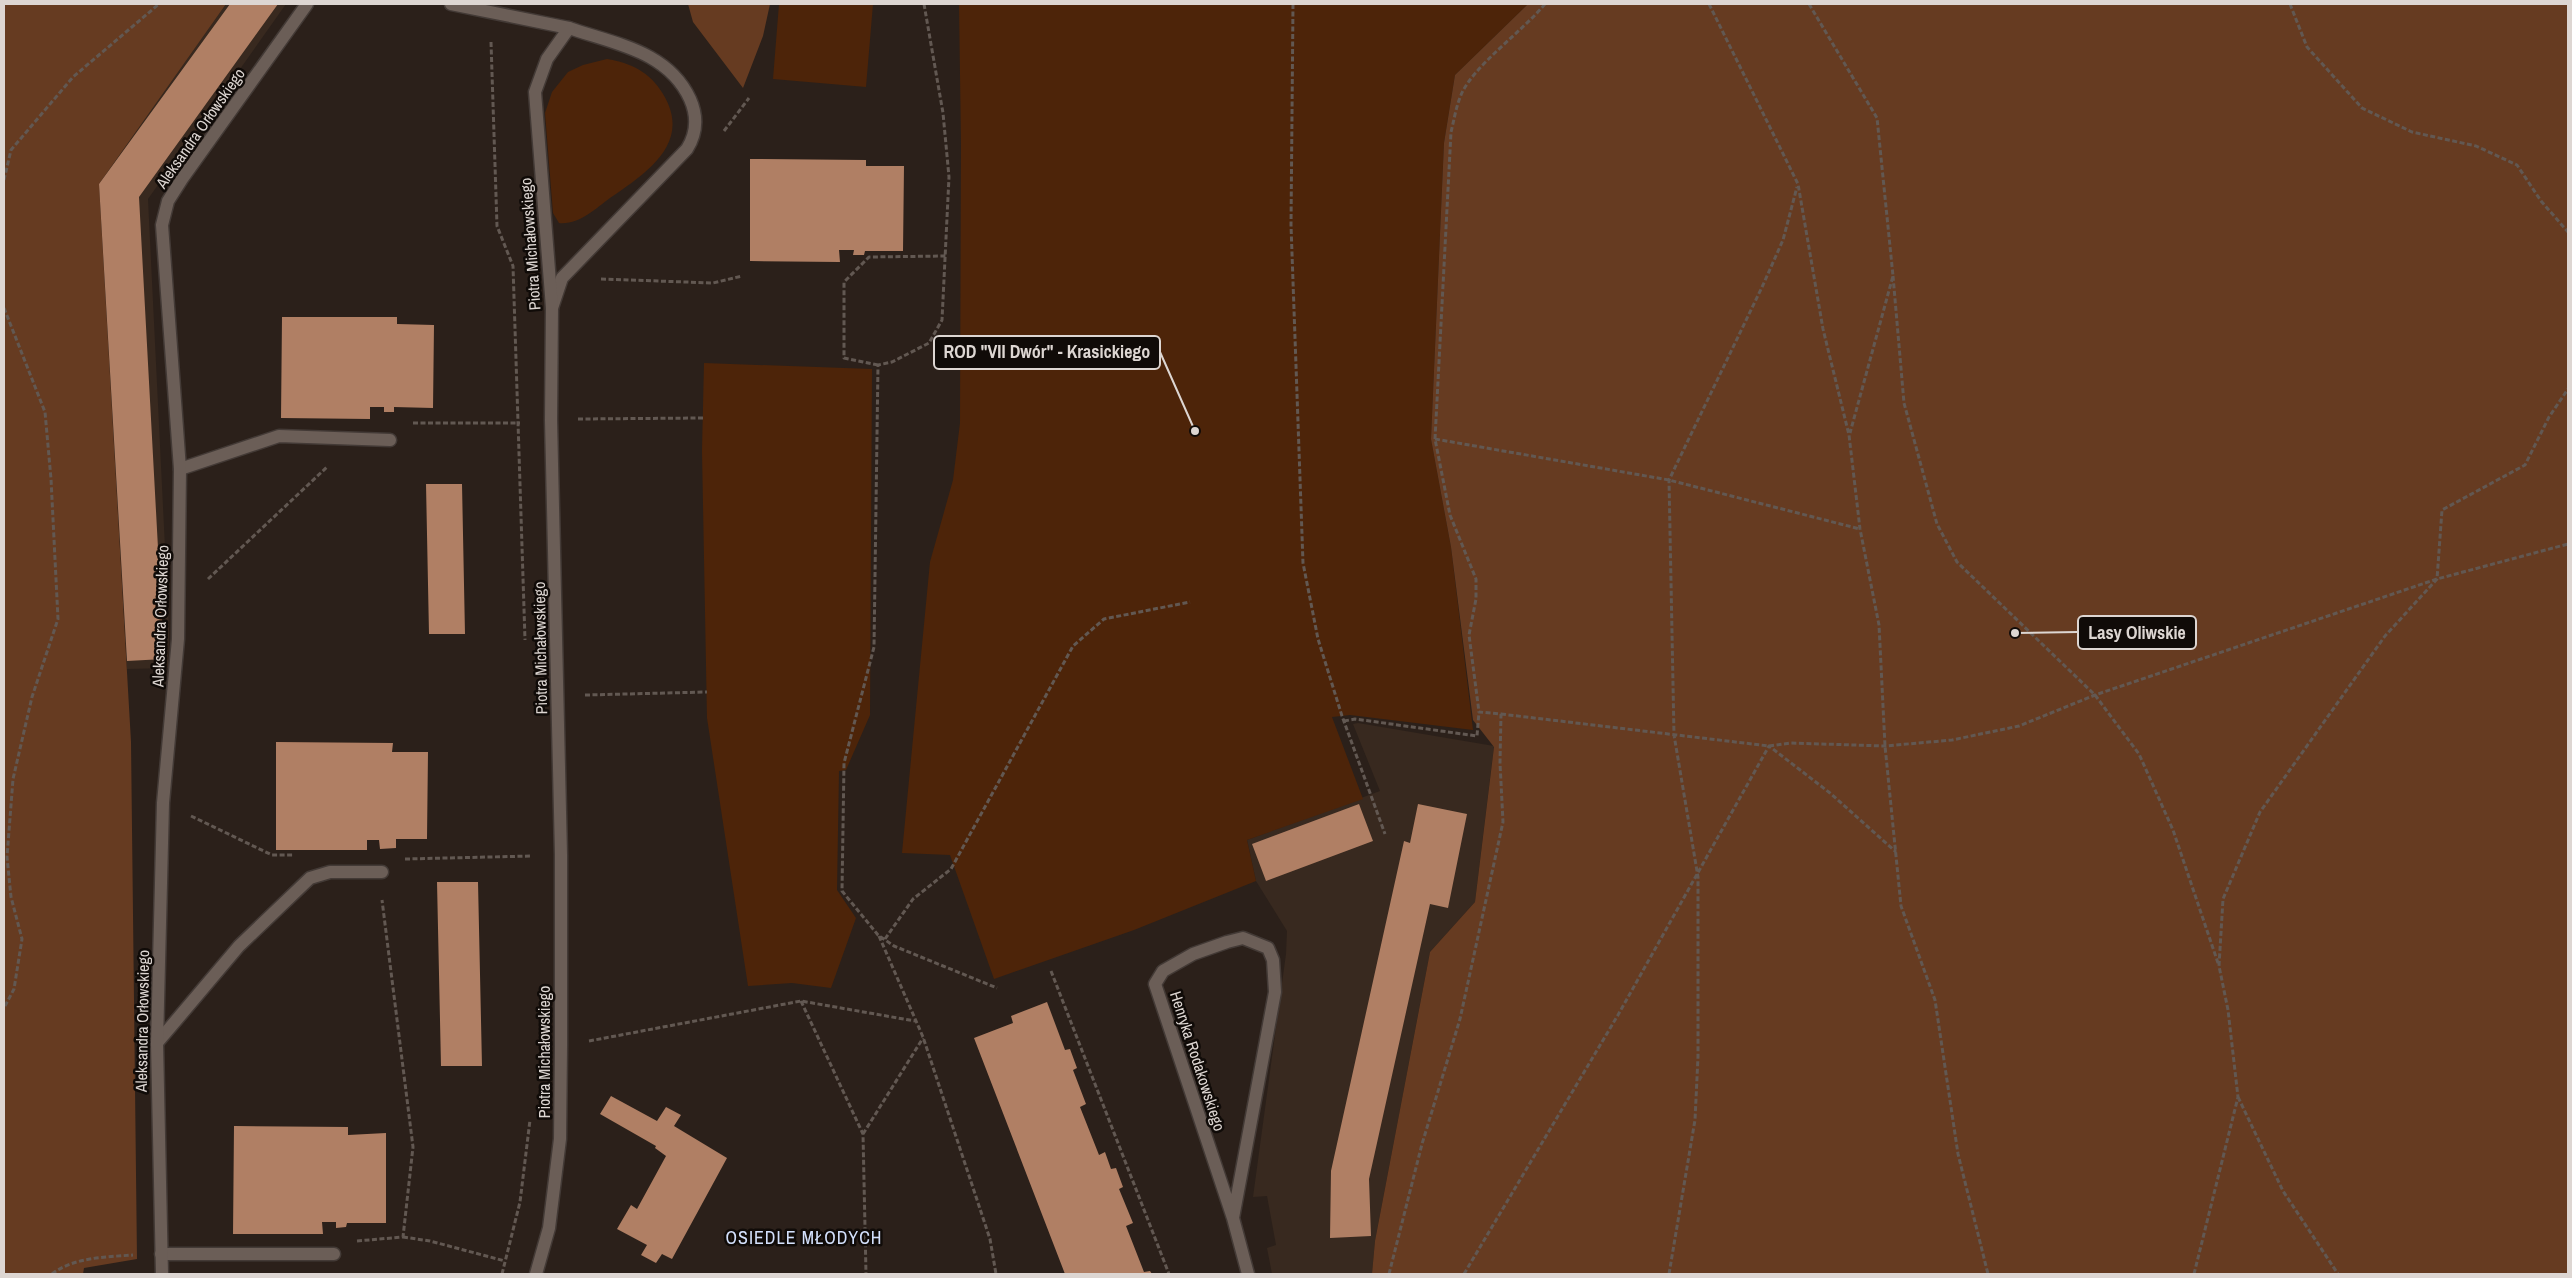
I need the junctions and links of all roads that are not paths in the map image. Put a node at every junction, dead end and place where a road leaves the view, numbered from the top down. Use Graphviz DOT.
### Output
graph roads {
  1 [pos="307,4"];
  2 [pos="451,4"];
  3 [pos="569,28"];
  4 [pos="552,308"];
  5 [pos="390,440"];
  6 [pos="180,469"];
  7 [pos="382,872"];
  8 [pos="157,1043"];
  9 [pos="1233,1218"];
  10 [pos="161,1254"];
  11 [pos="334,1254"];
  12 [pos="162,1274"];
  13 [pos="536,1274"];
  14 [pos="1248,1274"];
  1 -- 6 [label="street, Aleksandra Orłowskiego"];
  2 -- 3 [label="street"];
  3 -- 4 [label="street, Piotra Michałowskiego"];
  3 -- 4 [label="street"];
  4 -- 13 [label="street, Piotra Michałowskiego"];
  5 -- 6 [label="street"];
  6 -- 8 [label="street, Aleksandra Orłowskiego"];
  7 -- 8 [label="street"];
  8 -- 10 [label="street, Aleksandra Orłowskiego"];
  9 -- 9 [label="street, Henryka Rodakowskiego"];
  9 -- 14 [label="street, Henryka Rodakowskiego"];
  10 -- 11 [label="street"];
  10 -- 12 [label="street, Aleksandra Orłowskiego"];
}
